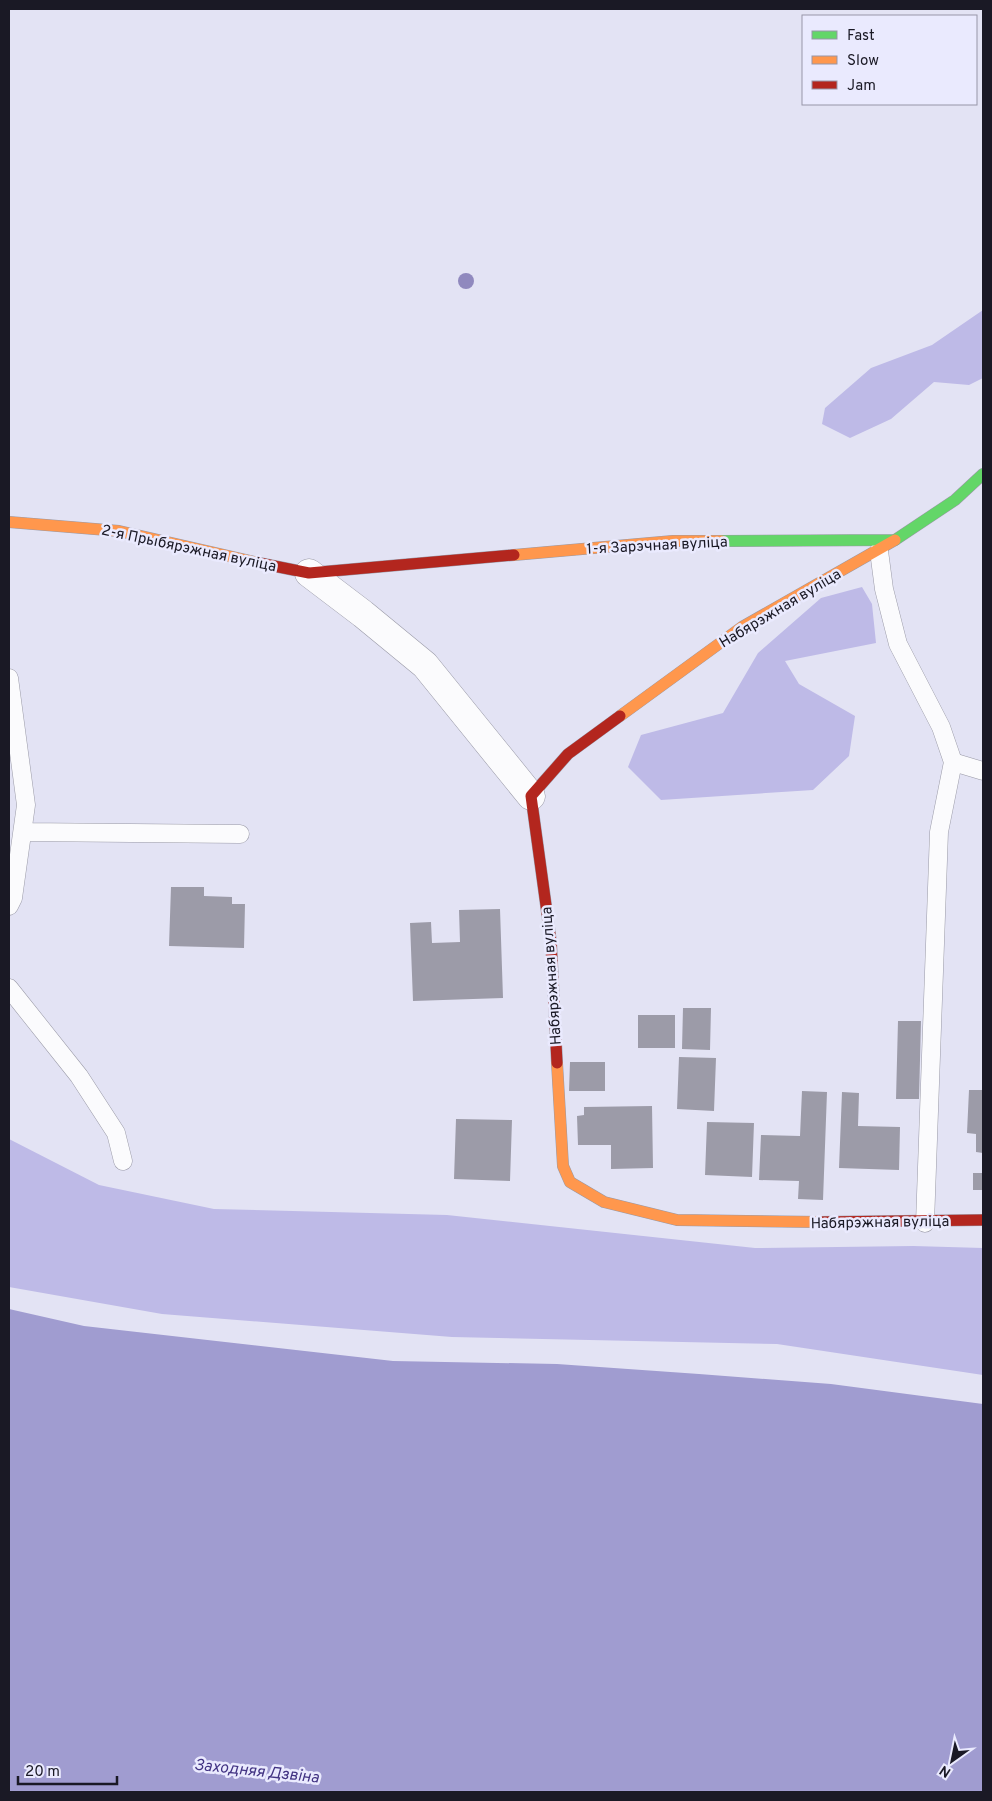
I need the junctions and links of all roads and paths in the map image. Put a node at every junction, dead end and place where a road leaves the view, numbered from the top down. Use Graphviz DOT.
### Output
graph roads {
  1 [pos="983,474"];
  2 [pos="9,522"];
  3 [pos="895,540"];
  4 [pos="879,551"];
  5 [pos="309,573"];
  6 [pos="9,678"];
  7 [pos="952,762"];
  8 [pos="983,771"];
  9 [pos="532,796"];
  10 [pos="23,832"];
  11 [pos="240,834"];
  12 [pos="9,906"];
  13 [pos="9,988"];
  14 [pos="123,1161"];
  15 [pos="983,1220"];
  16 [pos="925,1223"];
  1 -- 3 [label="street"];
  2 -- 5 [label="street, 2-я Прыбярэжная вуліца"];
  3 -- 4 [label="street, Набярэжная вуліца"];
  3 -- 5 [label="street, 1-я Зарэчная вуліца"];
  4 -- 7 [label="lane"];
  4 -- 9 [label="street, Набярэжная вуліца"];
  5 -- 9 [label="street"];
  6 -- 10 [label="lane"];
  7 -- 8 [label="lane"];
  7 -- 16 [label="lane"];
  9 -- 16 [label="street, Набярэжная вуліца"];
  10 -- 11 [label="lane"];
  10 -- 12 [label="lane"];
  13 -- 14 [label="lane"];
  15 -- 16 [label="street, Набярэжная вуліца"];
}
